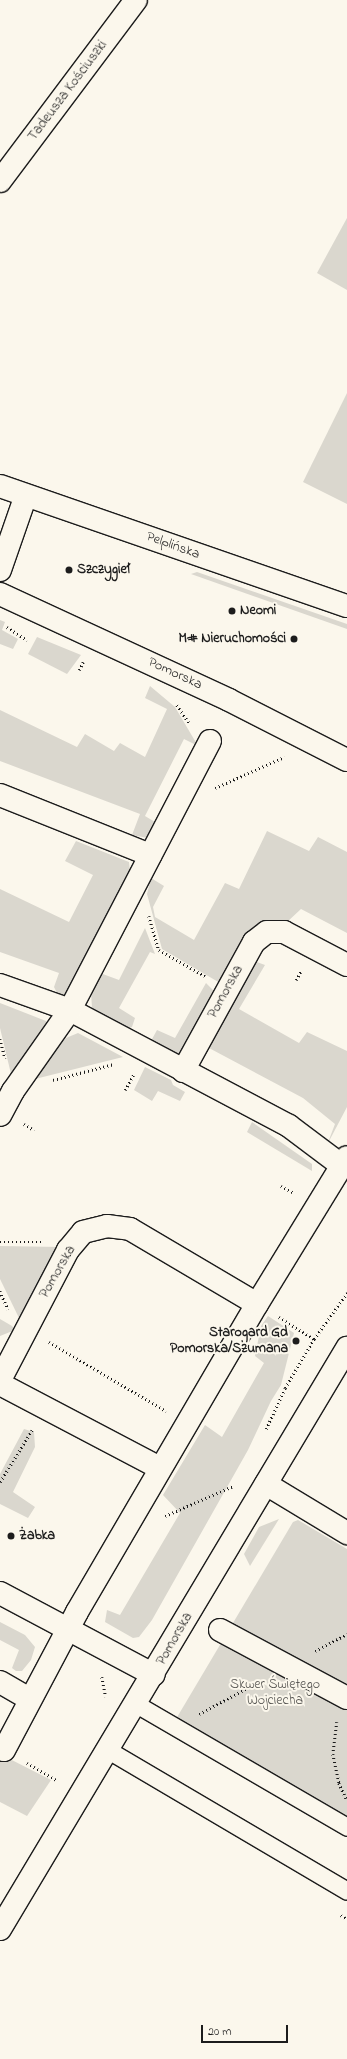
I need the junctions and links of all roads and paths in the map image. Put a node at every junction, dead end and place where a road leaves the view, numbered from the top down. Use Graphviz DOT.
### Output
graph roads {
  1 [pos="136,0"];
  2 [pos="0,182"];
  3 [pos="0,486"];
  4 [pos="26,495"];
  5 [pos="0,570"];
  6 [pos="0,594"];
  7 [pos="347,606"];
  8 [pos="210,741"];
  9 [pos="315,743"];
  10 [pos="347,760"];
  11 [pos="0,795"];
  12 [pos="176,806"];
  13 [pos="150,855"];
  14 [pos="147,908"];
  15 [pos="347,966"];
  16 [pos="0,985"];
  17 [pos="228,990"];
  18 [pos="70,1010"];
  19 [pos="117,1063"];
  20 [pos="183,1071"];
  21 [pos="13,1091"];
  22 [pos="0,1115"];
  23 [pos="344,1161"];
  24 [pos="0,1242"];
  25 [pos="75,1243"];
  26 [pos="347,1293"];
  27 [pos="257,1304"];
  28 [pos="297,1328"];
  29 [pos="26,1329"];
  30 [pos="314,1338"];
  31 [pos="347,1348"];
  32 [pos="0,1380"];
  33 [pos="0,1384"];
  34 [pos="187,1424"];
  35 [pos="35,1426"];
  36 [pos="262,1437"];
  37 [pos="160,1468"];
  38 [pos="237,1480"];
  39 [pos="1,1481"];
  40 [pos="266,1484"];
  41 [pos="234,1486"];
  42 [pos="230,1493"];
  43 [pos="164,1516"];
  44 [pos="347,1533"];
  45 [pos="0,1593"];
  46 [pos="68,1629"];
  47 [pos="220,1630"];
  48 [pos="113,1653"];
  49 [pos="154,1675"];
  50 [pos="0,1682"];
  51 [pos="30,1699"];
  52 [pos="104,1702"];
  53 [pos="136,1704"];
  54 [pos="343,1707"];
  55 [pos="2,1749"];
  56 [pos="108,1750"];
  57 [pos="61,1774"];
  58 [pos="57,1780"];
  59 [pos="53,1787"];
  60 [pos="347,1800"];
  61 [pos="347,1827"];
  62 [pos="347,1891"];
  63 [pos="0,1929"];
  1 -- 2 [label="street, Tadeusza Kościuszki"];
  3 -- 4 [label="street, Pelplińska"];
  4 -- 5 [label="street"];
  4 -- 7 [label="street, Pelplińska"];
  6 -- 9 [label="street, Pomorska"];
  8 -- 12 [label="street"];
  9 -- 10 [label="street, Pomorska"];
  9 -- 12 [label="path"];
  11 -- 13 [label="street"];
  12 -- 13 [label="street"];
  13 -- 18 [label="street"];
  14 -- 17 [label="path"];
  15 -- 17 [label="street, Pomorska"];
  16 -- 18 [label="street"];
  17 -- 20 [label="street, Pomorska"];
  18 -- 20 [label="street"];
  18 -- 21 [label="street"];
  19 -- 21 [label="path"];
  20 -- 23 [label="street"];
  21 -- 22 [label="street"];
  23 -- 27 [label="street"];
  24 -- 25 [label="path"];
  25 -- 27 [label="street, Pomorska"];
  25 -- 29 [label="street, Pomorska"];
  26 -- 30 [label="path"];
  27 -- 34 [label="street"];
  28 -- 30 [label="path"];
  29 -- 32 [label="street, Pomorska"];
  29 -- 34 [label="path"];
  30 -- 36 [label="path"];
  31 -- 40 [label="street, Pomorska"];
  33 -- 37 [label="street"];
  34 -- 37 [label="street"];
  35 -- 39 [label="path"];
  37 -- 46 [label="street"];
  38 -- 41 [label="path"];
  40 -- 44 [label="street"];
  40 -- 49 [label="street, Pomorska"];
  41 -- 42 [label="path"];
  41 -- 43 [label="path"];
  45 -- 46 [label="street"];
  46 -- 48 [label="street"];
  46 -- 51 [label="street"];
  47 -- 54 [label="street"];
  48 -- 49 [label="street"];
  48 -- 52 [label="path"];
  49 -- 53 [label="street, Pomorska"];
  50 -- 51 [label="street"];
  51 -- 55 [label="street"];
  53 -- 56 [label="street, Pomorska"];
  53 -- 61 [label="lane"];
  54 -- 60 [label="path"];
  55 -- 58 [label="path"];
  56 -- 62 [label="lane"];
  56 -- 63 [label="street, Pomorska"];
  57 -- 58 [label="path"];
  58 -- 59 [label="path"];
}
